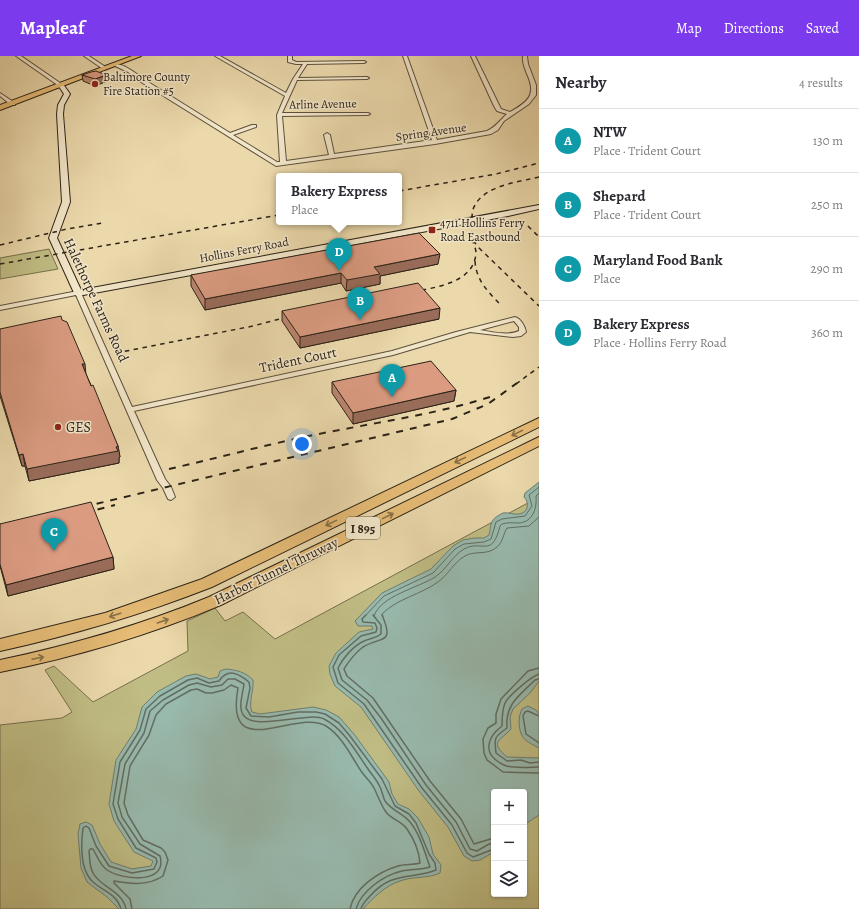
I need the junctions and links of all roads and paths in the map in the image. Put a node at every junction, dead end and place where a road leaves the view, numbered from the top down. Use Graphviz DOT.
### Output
graph roads {
  1 [pos="18,56"];
  2 [pos="86,56"];
  3 [pos="138,56"];
  4 [pos="217,56"];
  5 [pos="290,56"];
  6 [pos="405,56"];
  7 [pos="472,56"];
  8 [pos="525,56"];
  9 [pos="364,62"];
  10 [pos="306,63"];
  11 [pos="115,65"];
  12 [pos="105,68"];
  13 [pos="367,78"];
  14 [pos="295,79"];
  15 [pos="61,85"];
  16 [pos="0,94"];
  17 [pos="287,95"];
  18 [pos="13,104"];
  19 [pos="0,108"];
  20 [pos="368,114"];
  21 [pos="511,114"];
  22 [pos="279,115"];
  23 [pos="254,126"];
  24 [pos="229,134"];
  25 [pos="327,135"];
  26 [pos="435,142"];
  27 [pos="332,157"];
  28 [pos="283,163"];
  29 [pos="539,206"];
  30 [pos="78,293"];
  31 [pos="0,308"];
  32 [pos="469,330"];
  33 [pos="131,409"];
  34 [pos="539,422"];
  35 [pos="539,441"];
  36 [pos="171,497"];
  37 [pos="0,645"];
  38 [pos="0,666"];
  1 -- 15 [label="street"];
  2 -- 12 [label="street"];
  3 -- 11 [label="main road"];
  4 -- 17 [label="street"];
  5 -- 10 [label="street"];
  6 -- 26 [label="street"];
  7 -- 21 [label="street"];
  8 -- 21 [label="street, Spring Avenue"];
  9 -- 10 [label="street"];
  10 -- 14 [label="street"];
  11 -- 12 [label="main road"];
  11 -- 24 [label="street"];
  12 -- 15 [label="main road"];
  13 -- 14 [label="street"];
  14 -- 17 [label="street"];
  15 -- 18 [label="main road"];
  15 -- 30 [label="street, Halethorpe Farms Road"];
  16 -- 18 [label="street"];
  17 -- 22 [label="street"];
  18 -- 19 [label="main road"];
  20 -- 22 [label="street, Arline Avenue"];
  21 -- 26 [label="street, Spring Avenue"];
  22 -- 28 [label="street"];
  23 -- 24 [label="street"];
  24 -- 28 [label="street, Spring Avenue"];
  25 -- 27 [label="street"];
  26 -- 27 [label="street, Spring Avenue"];
  27 -- 28 [label="street, Spring Avenue"];
  29 -- 30 [label="street, Hollins Ferry Road"];
  30 -- 31 [label="street, Hollins Ferry Road"];
  30 -- 33 [label="street, Halethorpe Farms Road"];
  32 -- 32 [label="street, Trident Court"];
  32 -- 33 [label="street, Trident Court"];
  33 -- 36 [label="street, Halethorpe Farms Road"];
  34 -- 37 [label="highway, Harbor Tunnel Thruway / I 895, one-way"];
  38 -- 35 [label="highway, Harbor Tunnel Thruway / I 895, one-way"];
}
